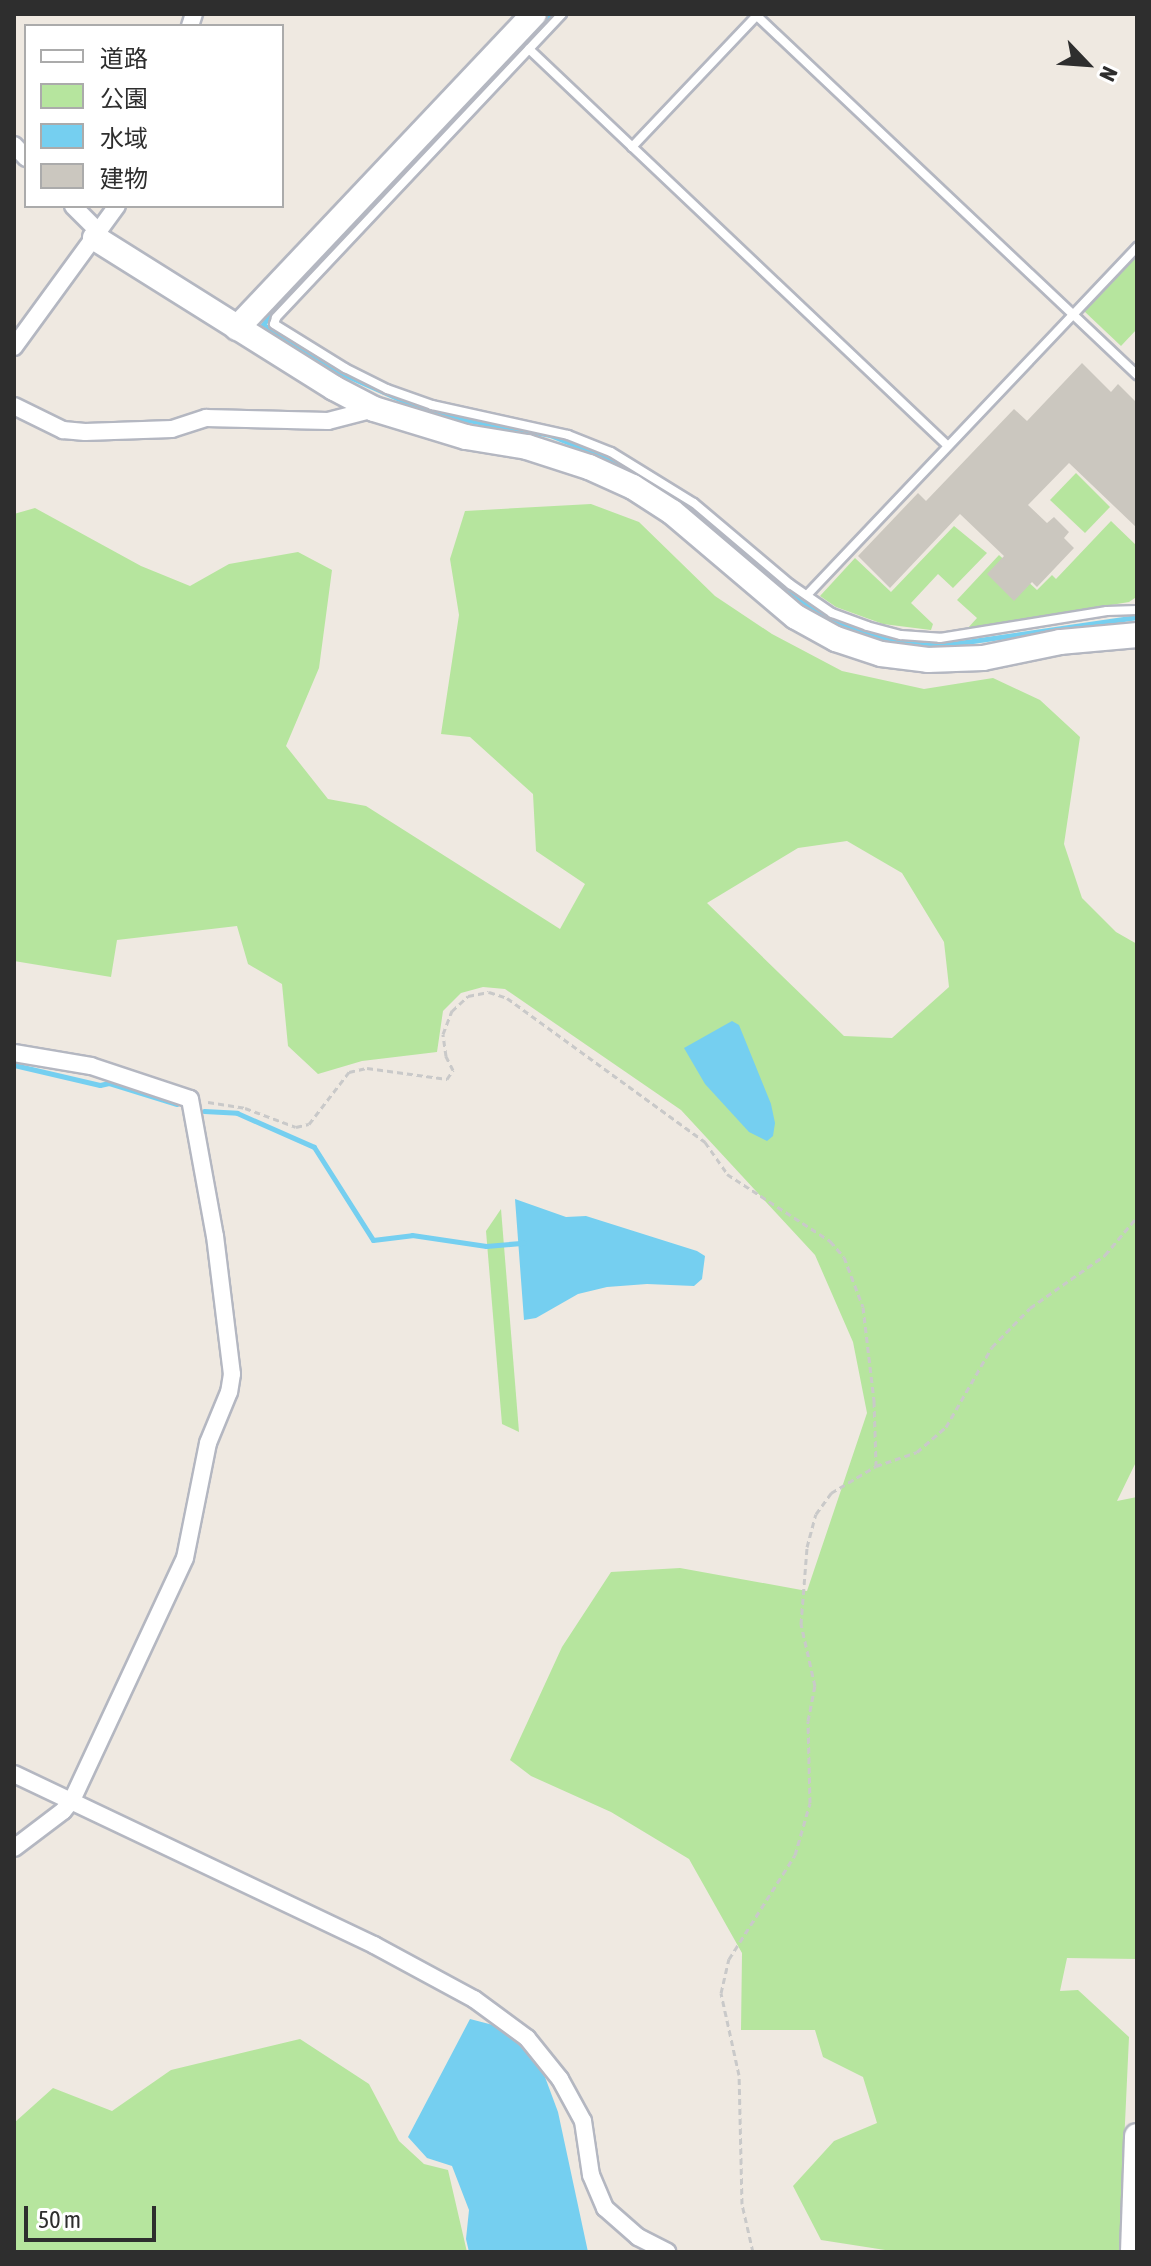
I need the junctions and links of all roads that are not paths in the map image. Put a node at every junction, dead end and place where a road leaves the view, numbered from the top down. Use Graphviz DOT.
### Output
graph roads {
  1 [pos="534,14"];
  2 [pos="562,14"];
  3 [pos="757,14"];
  4 [pos="529,49"];
  5 [pos="632,147"];
  6 [pos="75,208"];
  7 [pos="116,208"];
  8 [pos="97,235"];
  9 [pos="1137,247"];
  10 [pos="1073,314"];
  11 [pos="237,328"];
  12 [pos="14,347"];
  13 [pos="1137,375"];
  14 [pos="14,406"];
  15 [pos="374,409"];
  16 [pos="948,446"];
  17 [pos="807,595"];
  18 [pos="1137,610"];
  19 [pos="1137,635"];
  20 [pos="14,1053"];
  21 [pos="14,1774"];
  22 [pos="72,1800"];
  23 [pos="14,1848"];
  24 [pos="1137,2136"];
  25 [pos="667,2252"];
  26 [pos="1133,2252"];
  1 -- 11 [label="street"];
  2 -- 4 [label="lane"];
  3 -- 5 [label="lane"];
  3 -- 10 [label="lane"];
  4 -- 5 [label="lane"];
  4 -- 17 [label="lane"];
  5 -- 16 [label="lane"];
  6 -- 8 [label="street"];
  7 -- 8 [label="street"];
  8 -- 11 [label="street"];
  8 -- 12 [label="street"];
  9 -- 10 [label="lane"];
  10 -- 13 [label="lane"];
  10 -- 16 [label="lane"];
  11 -- 15 [label="street"];
  14 -- 15 [label="street"];
  15 -- 19 [label="street"];
  16 -- 17 [label="lane"];
  17 -- 18 [label="lane"];
  20 -- 22 [label="street"];
  21 -- 22 [label="street"];
  22 -- 23 [label="street"];
  22 -- 25 [label="street"];
  24 -- 26 [label="street"];
}
